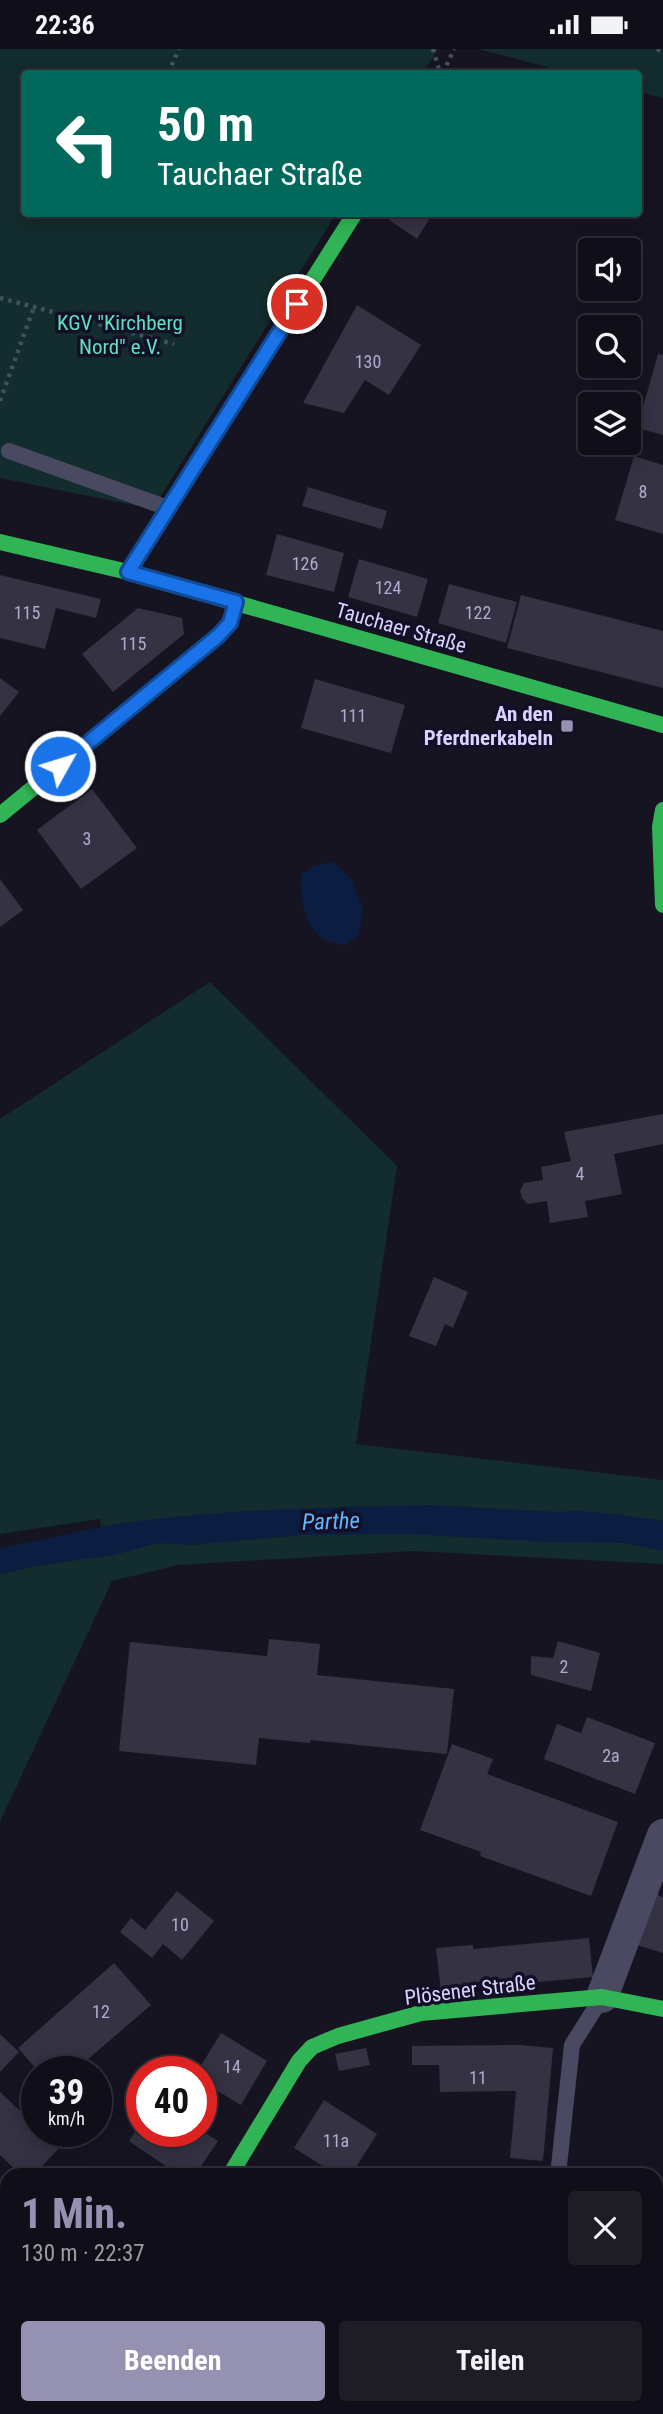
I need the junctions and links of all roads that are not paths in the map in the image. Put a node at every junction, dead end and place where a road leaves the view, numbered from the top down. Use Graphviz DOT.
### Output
graph roads {
  1 [pos="352,217"];
  2 [pos="9,451"];
  3 [pos="168,508"];
  4 [pos="0,542"];
  5 [pos="128,572"];
  6 [pos="236,602"];
  7 [pos="663,725"];
  8 [pos="663,810"];
  9 [pos="0,815"];
  10 [pos="663,905"];
  11 [pos="663,1835"];
  12 [pos="603,1997"];
  13 [pos="663,2009"];
  14 [pos="234,2168"];
  15 [pos="559,2168"];
  1 -- 3 [label="street"];
  2 -- 3 [label="lane"];
  3 -- 5 [label="street"];
  4 -- 5 [label="street, Tauchaer Straße"];
  5 -- 6 [label="street, Tauchaer Straße"];
  6 -- 7 [label="street, Tauchaer Straße"];
  6 -- 9 [label="street"];
  8 -- 10 [label="street"];
  11 -- 12 [label="street"];
  12 -- 13 [label="street, Plösener Straße"];
  12 -- 14 [label="street, Plösener Straße"];
  12 -- 15 [label="lane"];
}
